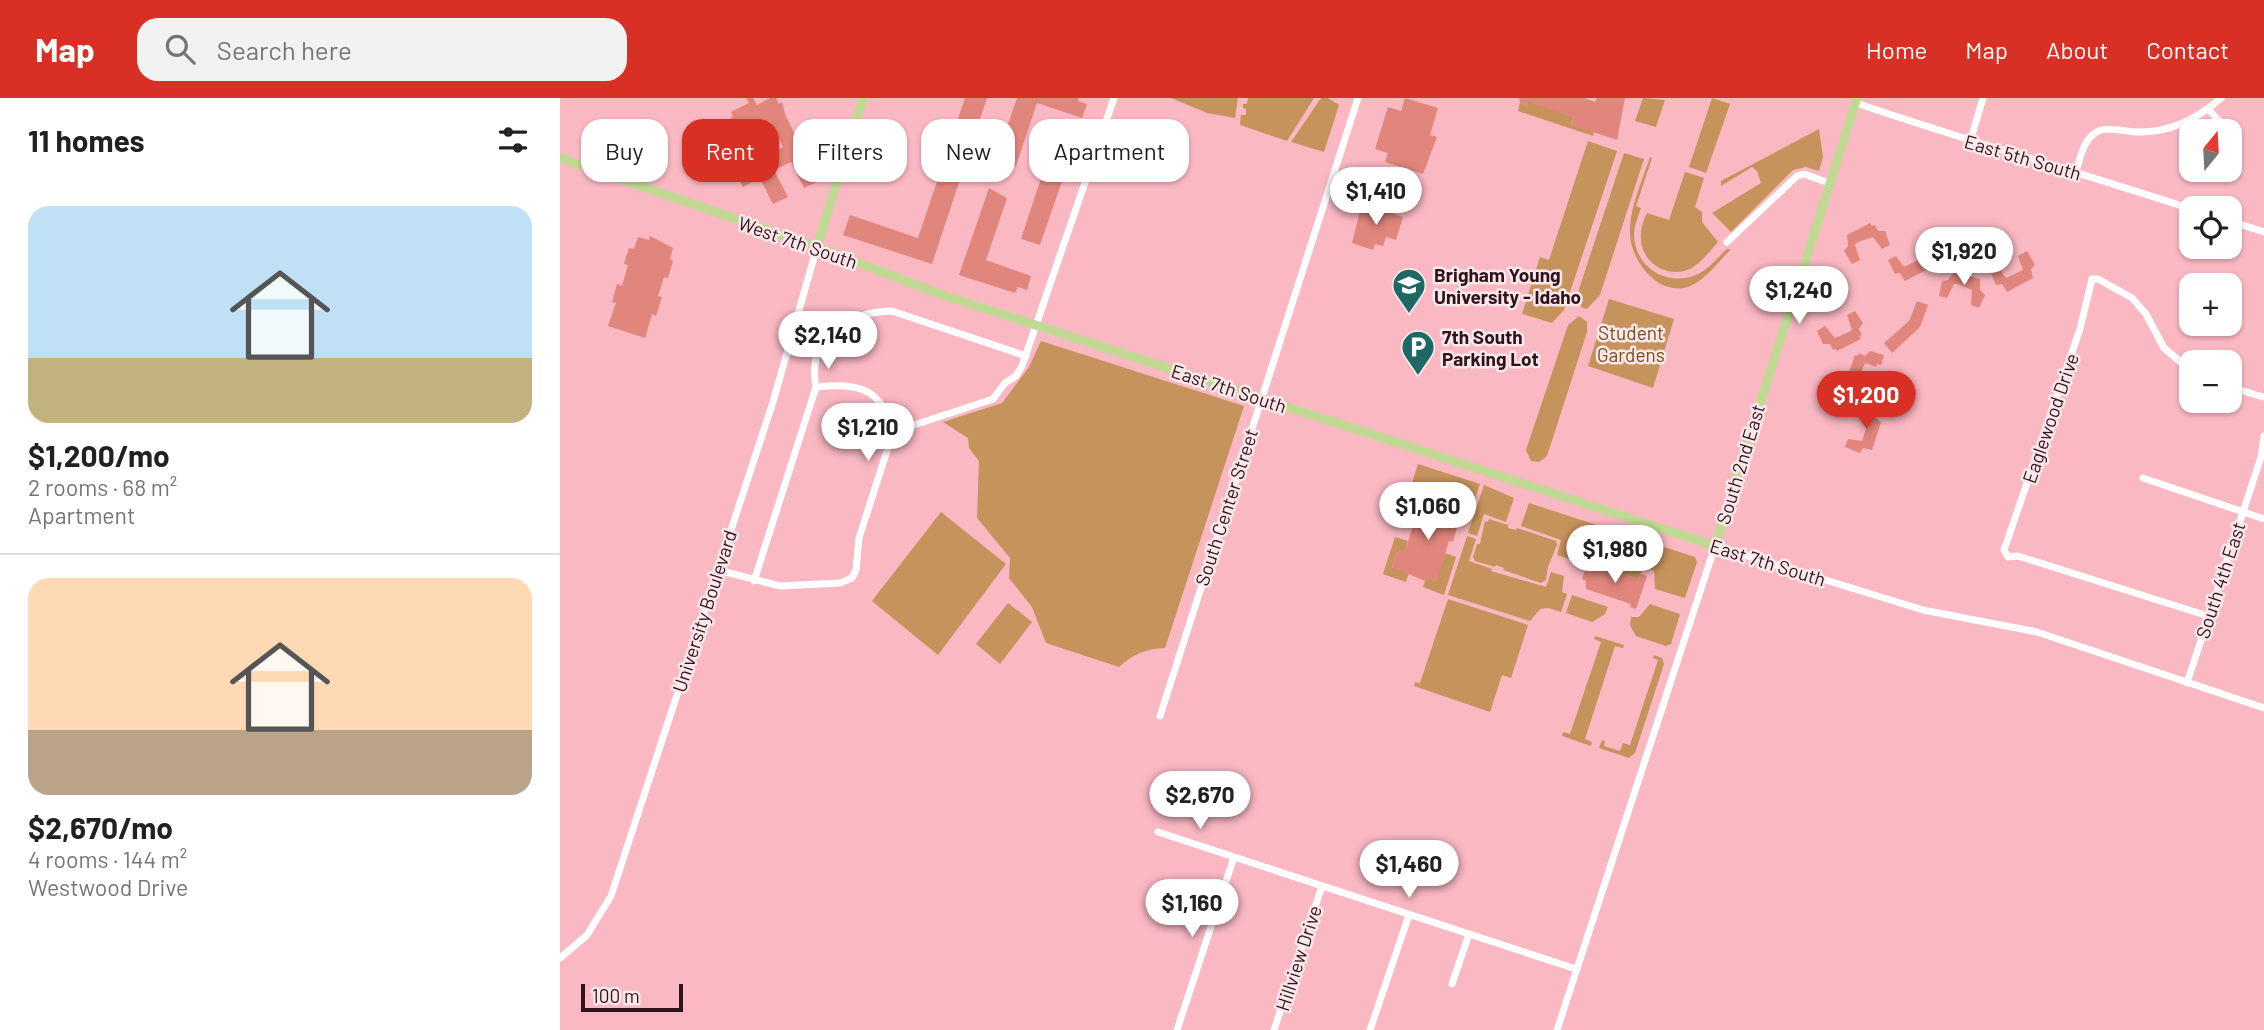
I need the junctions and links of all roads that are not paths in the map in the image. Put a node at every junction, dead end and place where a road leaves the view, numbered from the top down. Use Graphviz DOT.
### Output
graph roads {
  1 [pos="863,98"];
  2 [pos="1114,98"];
  3 [pos="1358,98"];
  4 [pos="1983,98"];
  5 [pos="2221,98"];
  6 [pos="1857,101"];
  7 [pos="2208,109"];
  8 [pos="2217,119"];
  9 [pos="1970,142"];
  10 [pos="560,159"];
  11 [pos="2076,171"];
  12 [pos="1829,183"];
  13 [pos="2179,205"];
  14 [pos="2242,225"];
  15 [pos="2264,232"];
  16 [pos="1727,242"];
  17 [pos="817,247"];
  18 [pos="1036,326"];
  19 [pos="1026,356"];
  20 [pos="2179,361"];
  21 [pos="816,387"];
  22 [pos="2242,390"];
  23 [pos="2264,395"];
  24 [pos="1261,398"];
  25 [pos="2264,407"];
  26 [pos="893,432"];
  27 [pos="2264,436"];
  28 [pos="2143,478"];
  29 [pos="2243,512"];
  30 [pos="2264,519"];
  31 [pos="1715,545"];
  32 [pos="718,570"];
  33 [pos="754,581"];
  34 [pos="2208,616"];
  35 [pos="2187,683"];
  36 [pos="2264,708"];
  37 [pos="1160,716"];
  38 [pos="1158,832"];
  39 [pos="1234,857"];
  40 [pos="1322,886"];
  41 [pos="1409,915"];
  42 [pos="1469,934"];
  43 [pos="560,958"];
  44 [pos="1576,969"];
  45 [pos="1451,984"];
  46 [pos="1177,1030"];
  47 [pos="1274,1030"];
  48 [pos="1370,1030"];
  49 [pos="1558,1030"];
  1 -- 17 [label="main road"];
  2 -- 18 [label="street"];
  3 -- 24 [label="street, South Center Street"];
  4 -- 9 [label="street"];
  5 -- 7 [label="street"];
  6 -- 9 [label="street, East 5th South"];
  6 -- 12 [label="main road, South 2nd East"];
  7 -- 8 [label="street"];
  7 -- 11 [label="street"];
  9 -- 11 [label="street, East 5th South"];
  10 -- 17 [label="main road, West 7th South"];
  11 -- 13 [label="street, East 5th South"];
  12 -- 16 [label="street"];
  12 -- 31 [label="main road, South 2nd East"];
  14 -- 15 [label="street"];
  17 -- 18 [label="main road, West 7th South"];
  17 -- 32 [label="street, University Boulevard"];
  18 -- 19 [label="street"];
  18 -- 24 [label="main road, East 7th South"];
  19 -- 21 [label="street"];
  19 -- 26 [label="street"];
  20 -- 34 [label="street, Eaglewood Drive"];
  21 -- 26 [label="street"];
  21 -- 33 [label="street"];
  22 -- 23 [label="street"];
  23 -- 25 [label="street"];
  24 -- 31 [label="main road, East 7th South"];
  24 -- 37 [label="street, South Center Street"];
  26 -- 33 [label="street"];
  27 -- 29 [label="street, South 4th East"];
  28 -- 29 [label="street"];
  29 -- 30 [label="street"];
  29 -- 34 [label="street, South 4th East"];
  31 -- 35 [label="street, East 7th South"];
  31 -- 44 [label="street, South 2nd East"];
  32 -- 33 [label="street"];
  32 -- 43 [label="street, University Boulevard"];
  34 -- 35 [label="street, South 4th East"];
  35 -- 36 [label="street, East 7th South"];
  38 -- 39 [label="street"];
  39 -- 40 [label="street"];
  39 -- 46 [label="street"];
  40 -- 41 [label="street"];
  40 -- 47 [label="street, Hillview Drive"];
  41 -- 42 [label="street"];
  41 -- 48 [label="street"];
  42 -- 44 [label="street"];
  42 -- 45 [label="street"];
  44 -- 49 [label="street, South 2nd East"];
}
